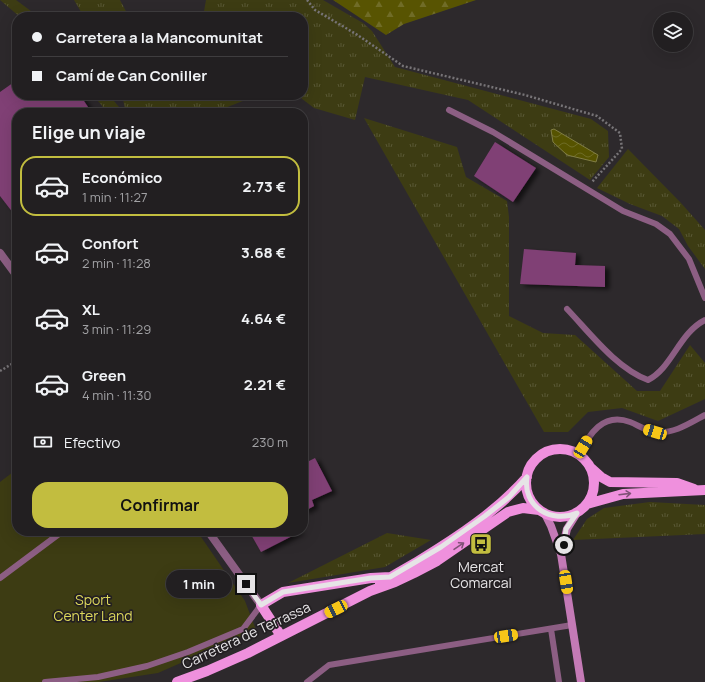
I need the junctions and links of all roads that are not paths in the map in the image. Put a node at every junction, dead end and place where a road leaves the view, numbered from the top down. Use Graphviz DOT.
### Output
graph roads {
  1 [pos="449,110"];
  2 [pos="0,253"];
  3 [pos="12,269"];
  4 [pos="705,298"];
  5 [pos="567,309"];
  6 [pos="705,320"];
  7 [pos="705,415"];
  8 [pos="579,455"];
  9 [pos="590,467"];
  10 [pos="527,477"];
  11 [pos="700,490"];
  12 [pos="587,504"];
  13 [pos="542,512"];
  14 [pos="577,513"];
  15 [pos="56,536"];
  16 [pos="212,536"];
  17 [pos="561,554"];
  18 [pos="390,577"];
  19 [pos="0,578"];
  20 [pos="370,591"];
  21 [pos="261,605"];
  22 [pos="572,625"];
  23 [pos="551,629"];
  24 [pos="281,636"];
  25 [pos="45,682"];
  26 [pos="177,682"];
  27 [pos="306,682"];
  28 [pos="559,682"];
  29 [pos="581,682"];
  1 -- 4 [label="lane"];
  2 -- 3 [label="street"];
  5 -- 6 [label="lane"];
  7 -- 8 [label="lane"];
  8 -- 9 [label="main road"];
  8 -- 10 [label="main road"];
  9 -- 11 [label="main road"];
  9 -- 12 [label="main road"];
  10 -- 13 [label="main road"];
  10 -- 18 [label="main road, Carretera de Terrassa"];
  12 -- 11 [label="main road, one-way"];
  12 -- 14 [label="main road"];
  13 -- 14 [label="main road"];
  13 -- 17 [label="street"];
  20 -- 13 [label="main road, Carretera de Terrassa, one-way"];
  14 -- 17 [label="street"];
  15 -- 19 [label="lane"];
  16 -- 21 [label="street"];
  17 -- 22 [label="street"];
  18 -- 20 [label="main road, Carretera de Terrassa"];
  18 -- 21 [label="main road"];
  20 -- 24 [label="main road, Carretera de Terrassa"];
  21 -- 24 [label="main road"];
  21 -- 25 [label="lane"];
  22 -- 23 [label="lane"];
  22 -- 29 [label="street"];
  23 -- 27 [label="lane"];
  23 -- 28 [label="lane"];
  24 -- 26 [label="main road, Carretera de Terrassa"];
}
